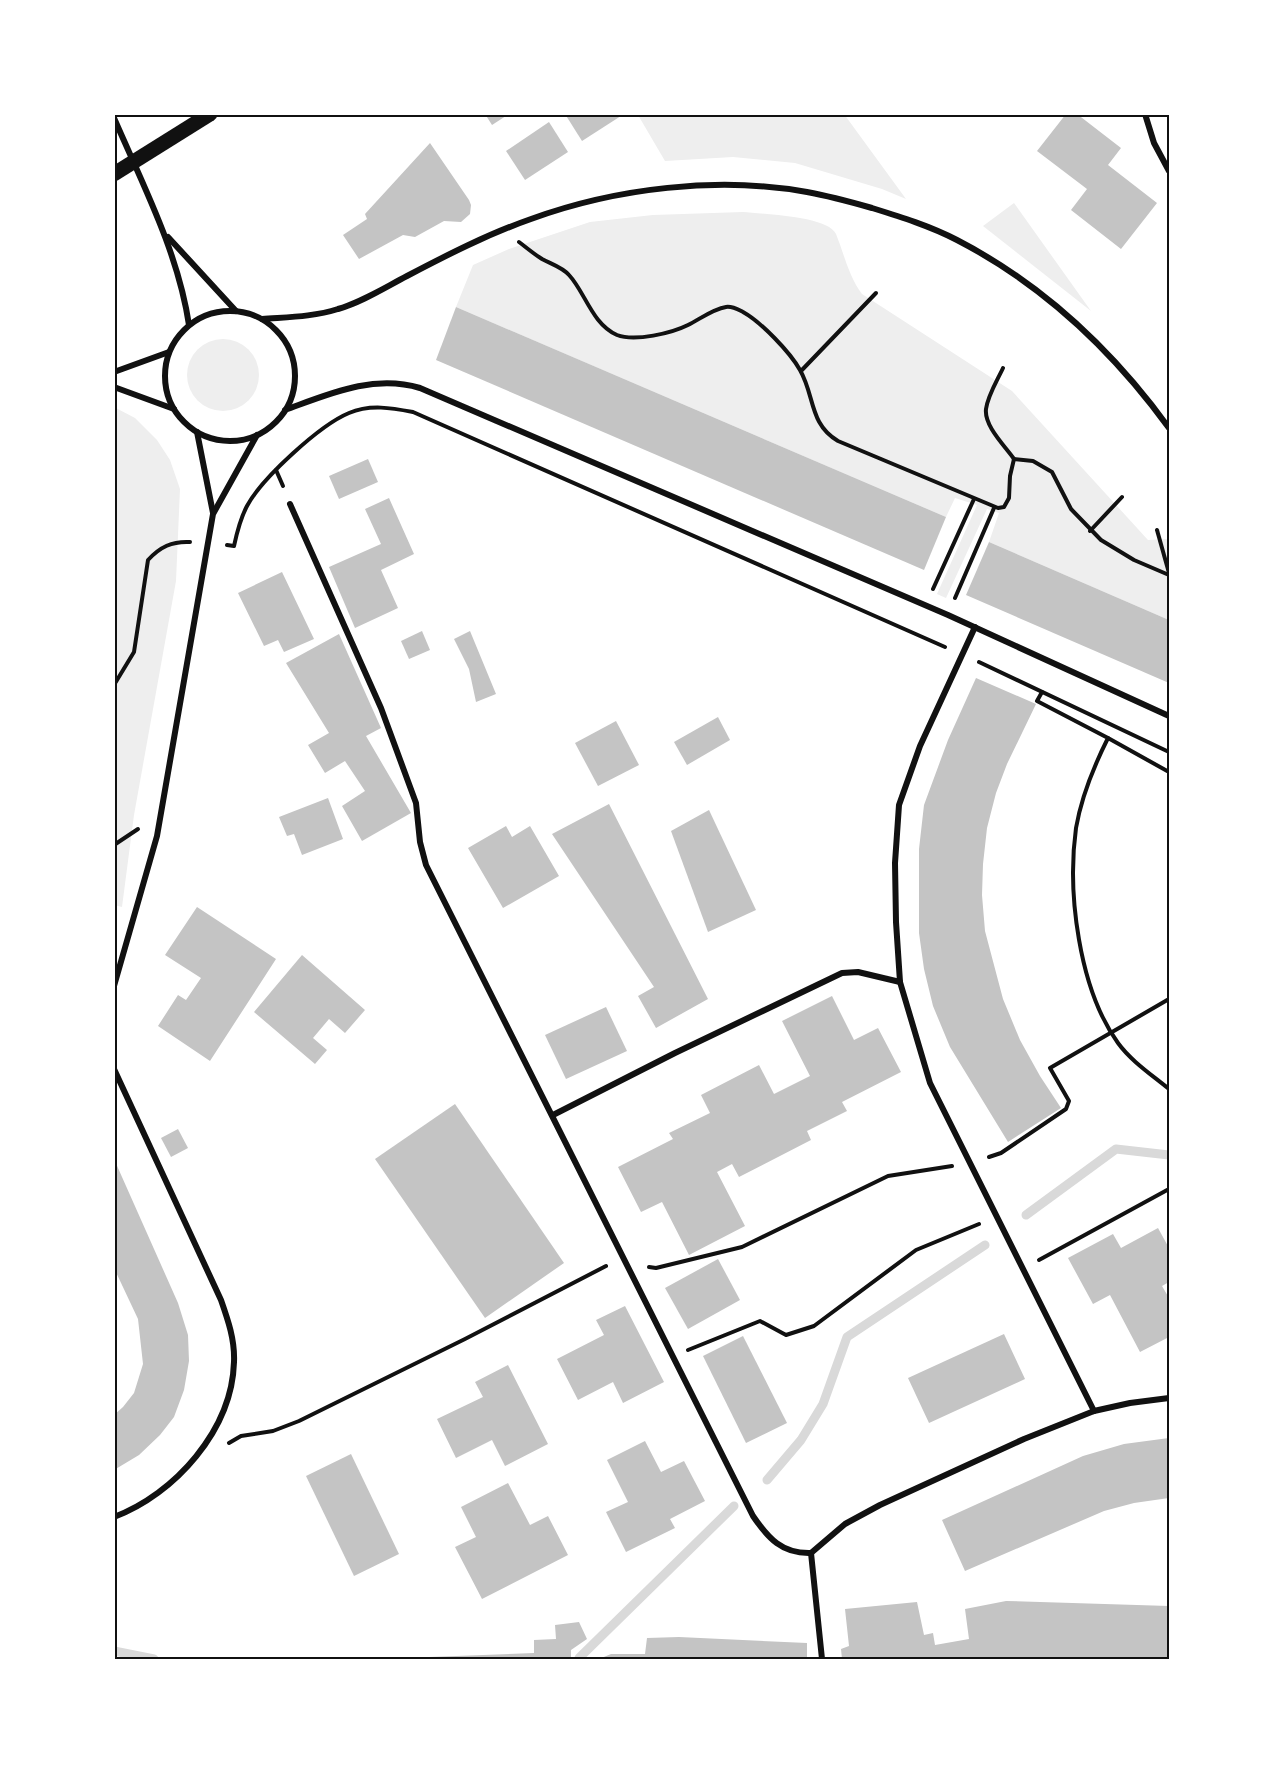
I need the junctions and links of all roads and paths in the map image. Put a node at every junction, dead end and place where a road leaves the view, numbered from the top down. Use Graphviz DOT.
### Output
graph roads {
  1 [pos="210,114"];
  2 [pos="1145,114"];
  3 [pos="114,118"];
  4 [pos="134,163"];
  5 [pos="1169,171"];
  6 [pos="114,174"];
  7 [pos="504,230"];
  8 [pos="165,234"];
  9 [pos="876,293"];
  10 [pos="237,310"];
  11 [pos="262,319"];
  12 [pos="189,325"];
  13 [pos="169,352"];
  14 [pos="1003,368"];
  15 [pos="801,371"];
  16 [pos="114,372"];
  17 [pos="114,387"];
  18 [pos="174,410"];
  19 [pos="285,410"];
  20 [pos="1169,428"];
  21 [pos="197,432"];
  22 [pos="257,435"];
  23 [pos="1014,459"];
  24 [pos="1122,496"];
  25 [pos="974,499"];
  26 [pos="290,504"];
  27 [pos="994,508"];
  28 [pos="213,514"];
  29 [pos="1157,530"];
  30 [pos="1090,531"];
  31 [pos="207,543"];
  32 [pos="1169,574"];
  33 [pos="926,606"];
  34 [pos="948,615"];
  35 [pos="975,627"];
  36 [pos="963,655"];
  37 [pos="114,685"];
  38 [pos="1042,692"];
  39 [pos="1169,716"];
  40 [pos="1108,738"];
  41 [pos="1169,752"];
  42 [pos="114,769"];
  43 [pos="1169,772"];
  44 [pos="114,777"];
  45 [pos="900,982"];
  46 [pos="114,986"];
  47 [pos="1169,999"];
  48 [pos="1111,1032"];
  49 [pos="114,1069"];
  50 [pos="1169,1089"];
  51 [pos="553,1115"];
  52 [pos="969,1163"];
  53 [pos="1169,1189"];
  54 [pos="996,1217"];
  55 [pos="628,1264"];
  56 [pos="1022,1269"];
  57 [pos="674,1356"];
  58 [pos="1169,1398"];
  59 [pos="1094,1411"];
  60 [pos="225,1447"];
  61 [pos="114,1517"];
  62 [pos="811,1553"];
  63 [pos="822,1659"];
  1 -- 4 [label="main road"];
  2 -- 5 [label="street"];
  3 -- 4 [label="street"];
  4 -- 6 [label="main road"];
  4 -- 8 [label="street"];
  7 -- 11 [label="street"];
  7 -- 15 [label="path"];
  7 -- 20 [label="street"];
  8 -- 10 [label="street"];
  8 -- 12 [label="street"];
  9 -- 15 [label="path"];
  10 -- 11 [label="street"];
  10 -- 12 [label="street"];
  11 -- 19 [label="street"];
  12 -- 13 [label="street"];
  13 -- 16 [label="street"];
  13 -- 18 [label="street"];
  14 -- 23 [label="path"];
  15 -- 25 [label="path"];
  17 -- 18 [label="street"];
  18 -- 21 [label="street"];
  19 -- 22 [label="street"];
  19 -- 33 [label="street"];
  21 -- 22 [label="street"];
  21 -- 28 [label="street"];
  22 -- 28 [label="street"];
  23 -- 27 [label="path"];
  23 -- 30 [label="path"];
  24 -- 30 [label="path"];
  25 -- 27 [label="path"];
  25 -- 33 [label="path"];
  26 -- 51 [label="street"];
  27 -- 34 [label="path"];
  28 -- 31 [label="street"];
  29 -- 32 [label="path"];
  30 -- 32 [label="path"];
  31 -- 36 [label="path"];
  31 -- 37 [label="path"];
  31 -- 46 [label="street"];
  33 -- 34 [label="street"];
  34 -- 35 [label="street"];
  35 -- 36 [label="street"];
  35 -- 39 [label="street"];
  36 -- 38 [label="path"];
  36 -- 45 [label="street"];
  38 -- 40 [label="path"];
  38 -- 41 [label="path"];
  40 -- 43 [label="path"];
  40 -- 48 [label="path"];
  42 -- 44 [label="path"];
  45 -- 51 [label="street"];
  45 -- 52 [label="street"];
  47 -- 48 [label="path"];
  48 -- 50 [label="path"];
  48 -- 52 [label="path"];
  49 -- 61 [label="street"];
  51 -- 55 [label="street"];
  52 -- 54 [label="street"];
  52 -- 55 [label="path"];
  53 -- 56 [label="path"];
  54 -- 56 [label="street"];
  54 -- 57 [label="path"];
  55 -- 57 [label="street"];
  55 -- 60 [label="path"];
  56 -- 59 [label="street"];
  57 -- 62 [label="street"];
  58 -- 59 [label="street"];
  59 -- 62 [label="street"];
  62 -- 63 [label="street"];
}
